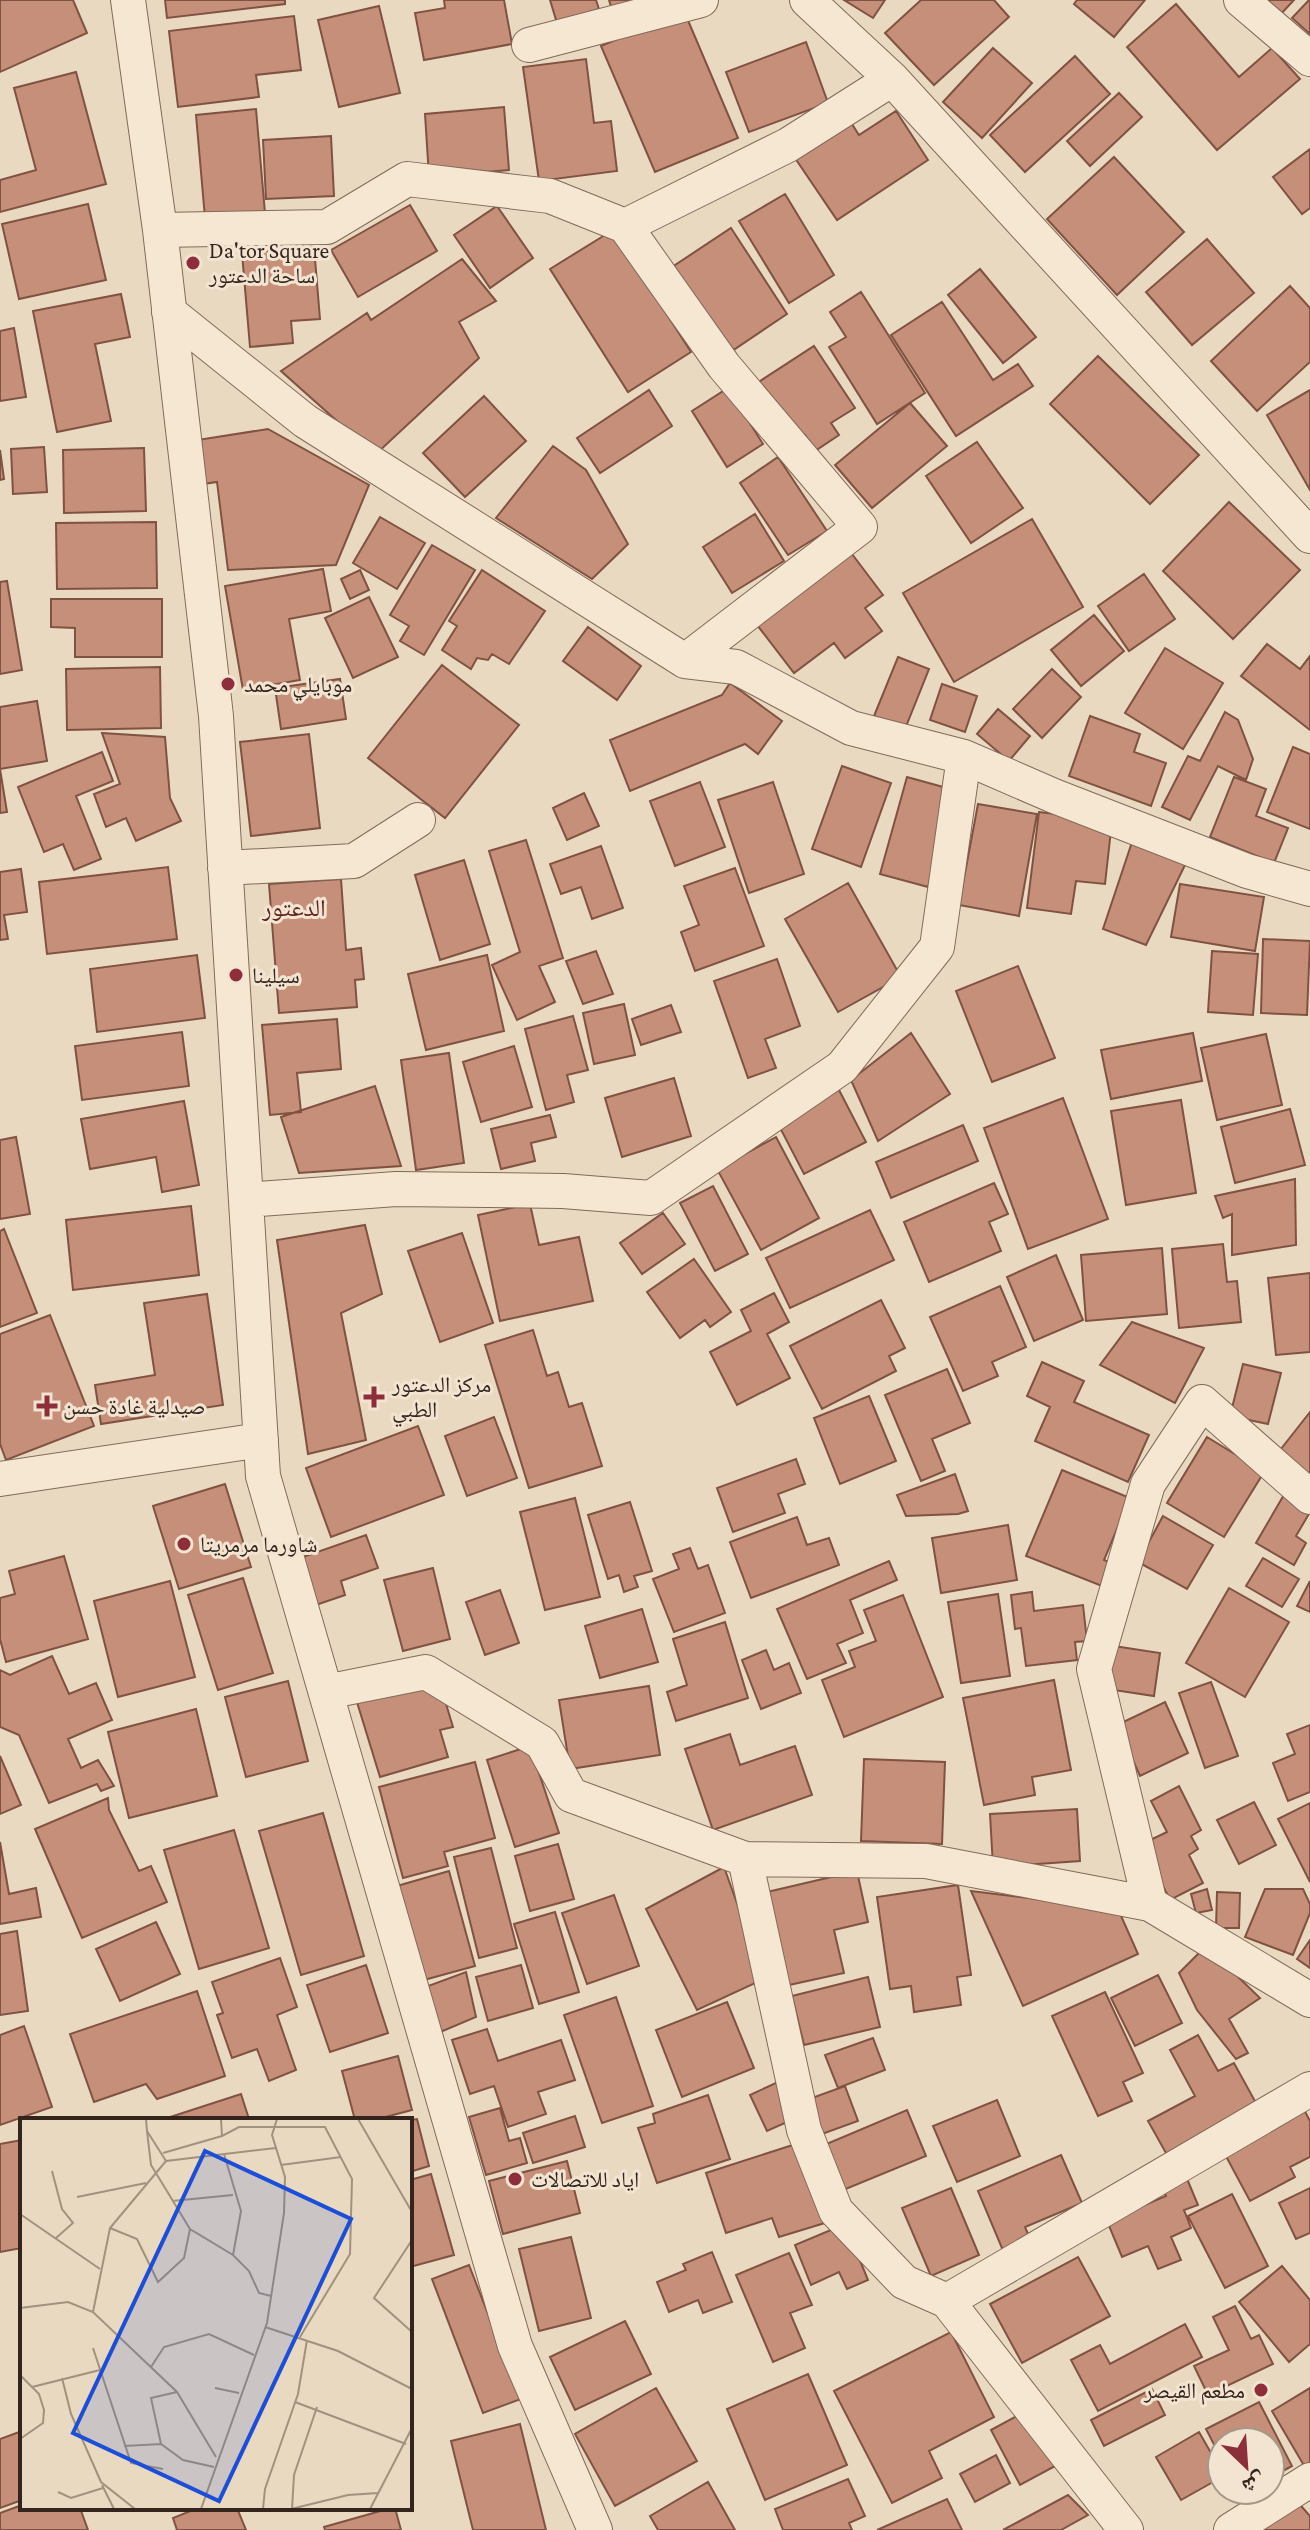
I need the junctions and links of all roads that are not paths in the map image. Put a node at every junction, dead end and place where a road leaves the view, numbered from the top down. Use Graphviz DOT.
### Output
graph roads {
  1 [pos="128,0"];
  2 [pos="701,0"];
  3 [pos="807,0"];
  4 [pos="1241,0"];
  5 [pos="529,45"];
  6 [pos="1310,59"];
  7 [pos="892,79"];
  8 [pos="625,226"];
  9 [pos="160,230"];
  10 [pos="169,312"];
  11 [pos="1310,536"];
  12 [pos="685,661"];
  13 [pos="964,757"];
  14 [pos="418,820"];
  15 [pos="225,868"];
  16 [pos="1310,889"];
  17 [pos="246,1200"];
  18 [pos="261,1440"];
  19 [pos="0,1479"];
  20 [pos="1310,1497"];
  21 [pos="326,1692"];
  22 [pos="745,1859"];
  23 [pos="1150,1904"];
  24 [pos="1310,2000"];
  25 [pos="1310,2089"];
  26 [pos="947,2301"];
  27 [pos="1310,2480"];
  28 [pos="595,2530"];
  29 [pos="1126,2530"];
  30 [pos="1231,2530"];
  1 -- 9 [label="street"];
  2 -- 5 [label="street"];
  3 -- 7 [label="street"];
  4 -- 6 [label="street"];
  7 -- 8 [label="street"];
  7 -- 11 [label="street"];
  8 -- 9 [label="street"];
  8 -- 12 [label="street"];
  9 -- 10 [label="street"];
  10 -- 12 [label="street"];
  10 -- 15 [label="street"];
  12 -- 13 [label="street"];
  13 -- 16 [label="street"];
  13 -- 17 [label="street"];
  14 -- 15 [label="street"];
  15 -- 17 [label="street"];
  17 -- 18 [label="street"];
  18 -- 19 [label="street"];
  18 -- 21 [label="street"];
  20 -- 23 [label="street"];
  21 -- 22 [label="street"];
  21 -- 28 [label="street"];
  22 -- 23 [label="street"];
  22 -- 26 [label="street"];
  23 -- 24 [label="street"];
  25 -- 26 [label="street"];
  26 -- 29 [label="street"];
  27 -- 30 [label="street"];
}
